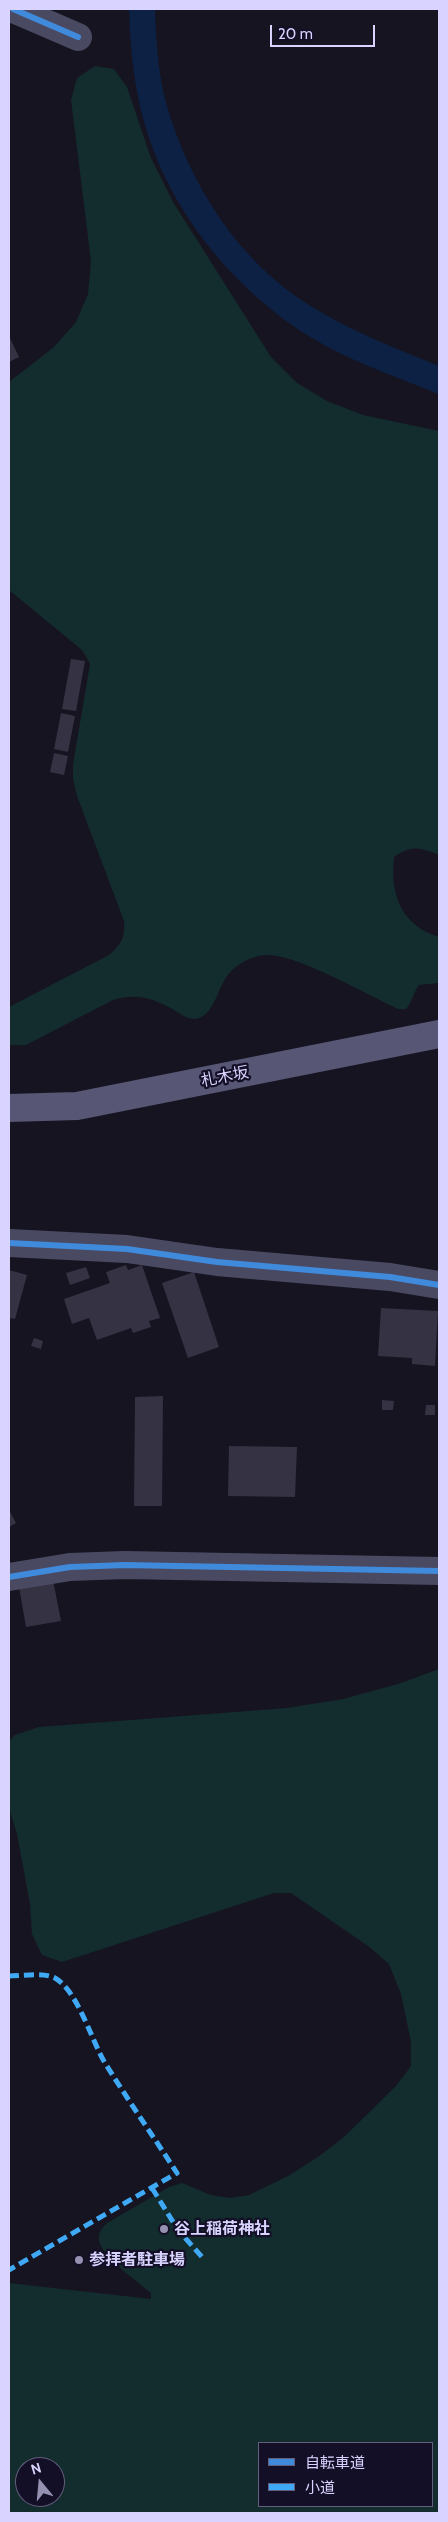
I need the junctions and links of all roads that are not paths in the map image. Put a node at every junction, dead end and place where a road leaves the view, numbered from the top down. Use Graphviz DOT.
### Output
graph roads {
  1 [pos="13,9"];
  2 [pos="78,37"];
  3 [pos="439,1034"];
  4 [pos="9,1108"];
  5 [pos="9,1243"];
  6 [pos="439,1285"];
  7 [pos="439,1571"];
  8 [pos="9,1577"];
  1 -- 2 [label="street"];
  3 -- 4 [label="main road, 札木坂"];
  5 -- 6 [label="street"];
  7 -- 8 [label="street"];
}
